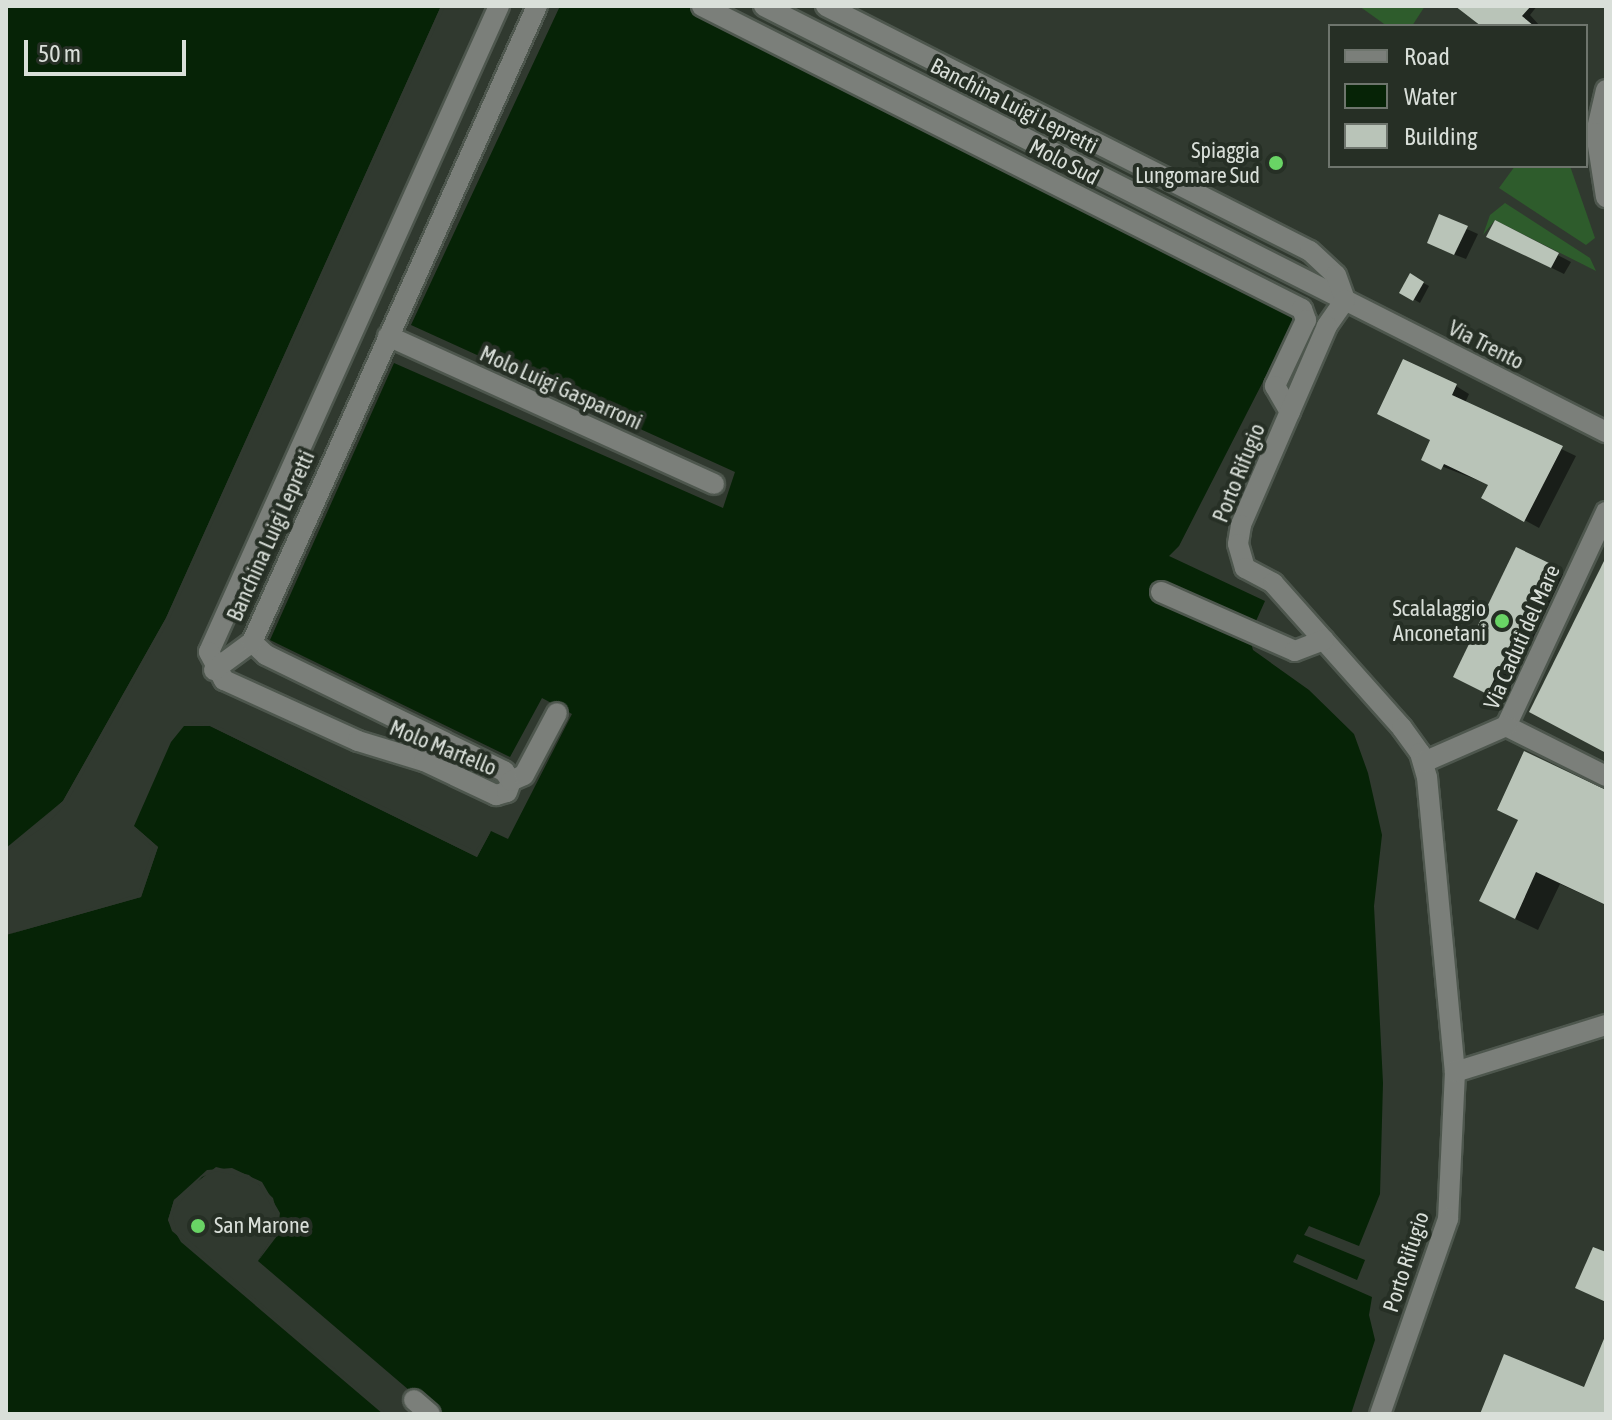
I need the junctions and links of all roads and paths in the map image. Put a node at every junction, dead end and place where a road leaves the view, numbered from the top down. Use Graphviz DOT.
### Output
graph roads {
  1 [pos="499,6"];
  2 [pos="537,6"];
  3 [pos="702,6"];
  4 [pos="764,6"];
  5 [pos="826,6"];
  6 [pos="1606,90"];
  7 [pos="1606,197"];
  8 [pos="1345,300"];
  9 [pos="388,336"];
  10 [pos="1290,412"];
  11 [pos="1606,432"];
  12 [pos="714,484"];
  13 [pos="1606,512"];
  14 [pos="1161,592"];
  15 [pos="1324,640"];
  16 [pos="252,642"];
  17 [pos="214,670"];
  18 [pos="557,713"];
  19 [pos="1506,726"];
  20 [pos="1424,762"];
  21 [pos="1606,776"];
  22 [pos="511,781"];
  23 [pos="1606,1025"];
  24 [pos="1455,1072"];
  25 [pos="1380,1414"];
  1 -- 17 [label="street, Banchina Luigi Lepretti"];
  2 -- 9 [label="street, Banchina Luigi Lepretti"];
  3 -- 10 [label="street, Molo Sud"];
  4 -- 8 [label="street, Banchina Luigi Lepretti"];
  5 -- 8 [label="street, Banchina Luigi Lepretti"];
  6 -- 7 [label="street"];
  8 -- 10 [label="street, Porto Rifugio"];
  8 -- 11 [label="street, Via Trento"];
  9 -- 12 [label="street, Molo Luigi Gasparroni"];
  9 -- 16 [label="street, Banchina Luigi Lepretti"];
  10 -- 15 [label="street, Porto Rifugio"];
  13 -- 19 [label="street, Via Caduti del Mare"];
  14 -- 15 [label="street"];
  15 -- 20 [label="street, Porto Rifugio"];
  16 -- 17 [label="street, Banchina Luigi Lepretti"];
  16 -- 22 [label="street, Molo Martello"];
  17 -- 22 [label="street, Molo Martello"];
  18 -- 22 [label="street"];
  19 -- 20 [label="street"];
  19 -- 21 [label="street, Via Caduti del Mare"];
  20 -- 24 [label="street, Porto Rifugio"];
  23 -- 24 [label="street"];
  24 -- 25 [label="street, Porto Rifugio"];
}
